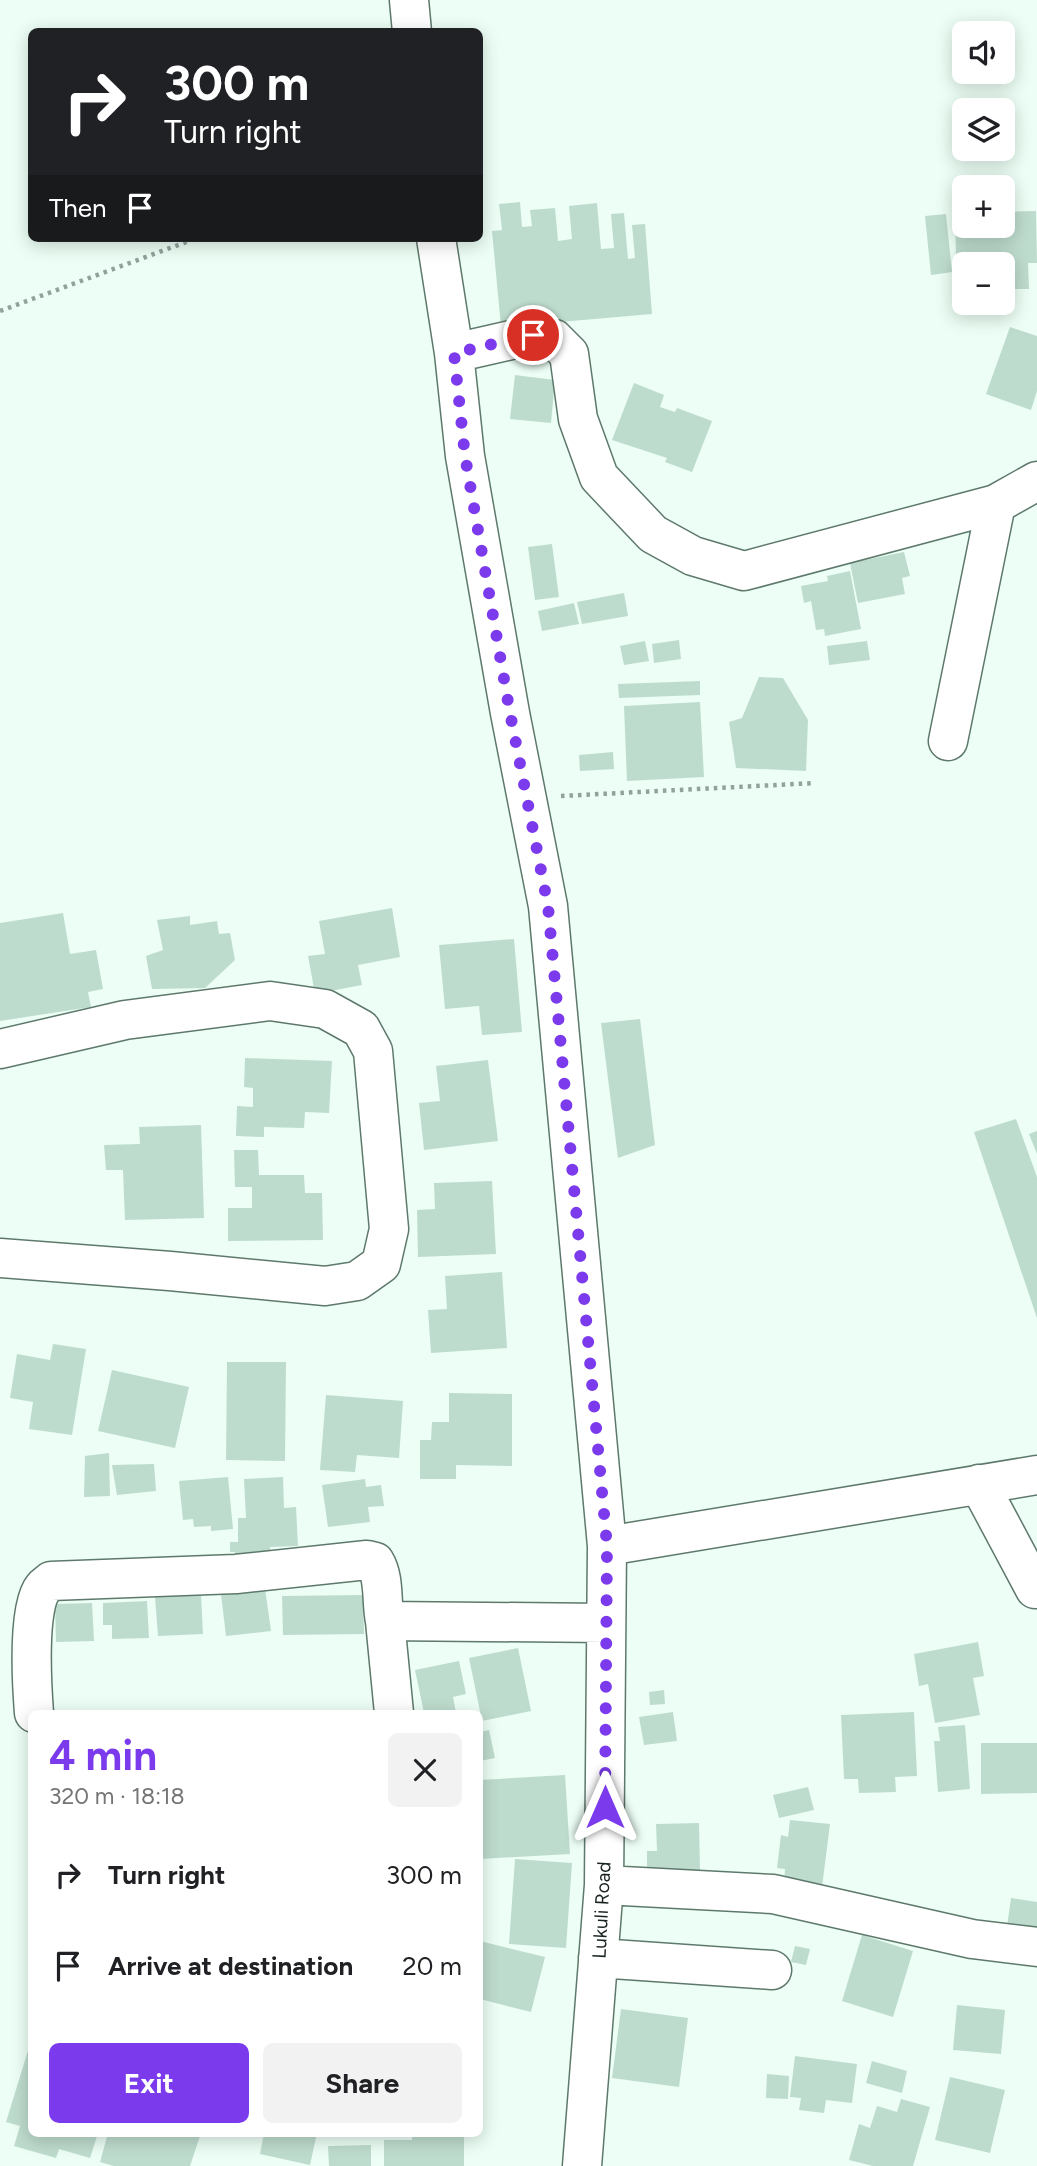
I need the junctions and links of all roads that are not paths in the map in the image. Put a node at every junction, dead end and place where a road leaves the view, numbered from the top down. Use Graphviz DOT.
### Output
graph roads {
  1 [pos="409,0"];
  2 [pos="412,28"];
  3 [pos="437,242"];
  4 [pos="454,353"];
  5 [pos="1037,481"];
  6 [pos="996,504"];
  7 [pos="948,741"];
  8 [pos="0,1049"];
  9 [pos="0,1258"];
  10 [pos="1037,1475"];
  11 [pos="979,1484"];
  12 [pos="607,1546"];
  13 [pos="1035,1589"];
  14 [pos="385,1622"];
  15 [pos="606,1623"];
  16 [pos="34,1710"];
  17 [pos="394,1710"];
  18 [pos="604,1885"];
  19 [pos="1037,1947"];
  20 [pos="598,1958"];
  21 [pos="772,1970"];
  22 [pos="582,2166"];
  1 -- 2 [label="street"];
  3 -- 4 [label="street, Lukuli Road"];
  4 -- 6 [label="street"];
  4 -- 12 [label="street, Lukuli Road"];
  5 -- 6 [label="street"];
  6 -- 7 [label="street"];
  8 -- 9 [label="street"];
  10 -- 11 [label="street"];
  11 -- 12 [label="street"];
  11 -- 13 [label="street"];
  12 -- 15 [label="street, Lukuli Road"];
  14 -- 15 [label="street"];
  14 -- 16 [label="street"];
  14 -- 17 [label="street"];
  15 -- 18 [label="street, Lukuli Road"];
  18 -- 19 [label="street"];
  18 -- 20 [label="street, Lukuli Road"];
  20 -- 21 [label="street"];
  20 -- 22 [label="street, Lukuli Road"];
}
